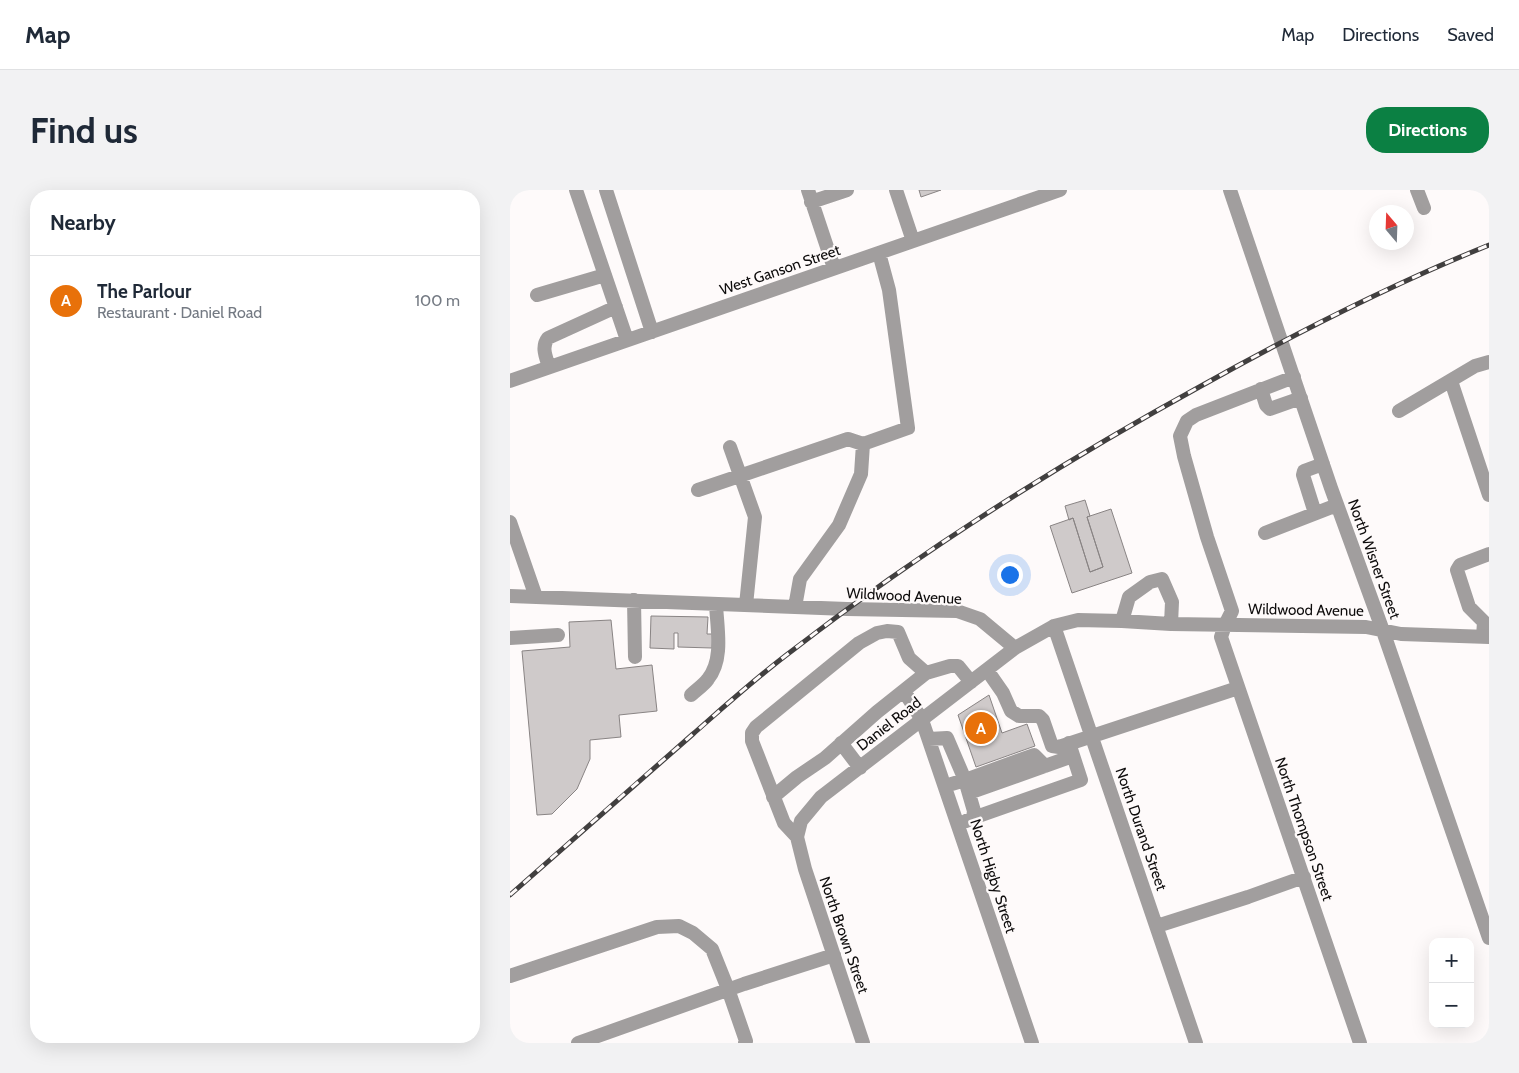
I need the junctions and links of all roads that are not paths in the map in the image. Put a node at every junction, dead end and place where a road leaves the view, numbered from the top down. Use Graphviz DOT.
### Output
graph roads {
  1 [pos="576,190"];
  2 [pos="606,190"];
  3 [pos="847,190"];
  4 [pos="896,190"];
  5 [pos="1060,190"];
  6 [pos="1230,190"];
  7 [pos="1417,190"];
  8 [pos="810,196"];
  9 [pos="1424,208"];
  10 [pos="913,241"];
  11 [pos="879,253"];
  12 [pos="834,268"];
  13 [pos="605,275"];
  14 [pos="537,295"];
  15 [pos="616,307"];
  16 [pos="652,332"];
  17 [pos="628,340"];
  18 [pos="1489,362"];
  19 [pos="549,367"];
  20 [pos="1294,377"];
  21 [pos="510,381"];
  22 [pos="1451,381"];
  23 [pos="1261,389"];
  24 [pos="1301,398"];
  25 [pos="1399,411"];
  26 [pos="863,444"];
  27 [pos="730,447"];
  28 [pos="1323,464"];
  29 [pos="740,476"];
  30 [pos="698,490"];
  31 [pos="1489,495"];
  32 [pos="1337,505"];
  33 [pos="1315,514"];
  34 [pos="510,522"];
  35 [pos="1265,532"];
  36 [pos="1489,554"];
  37 [pos="510,596"];
  38 [pos="536,597"];
  39 [pos="634,600"];
  40 [pos="716,604"];
  41 [pos="746,605"];
  42 [pos="795,607"];
  43 [pos="902,610"];
  44 [pos="1122,621"];
  45 [pos="1170,624"];
  46 [pos="1225,625"];
  47 [pos="1054,626"];
  48 [pos="1383,631"];
  49 [pos="898,632"];
  50 [pos="558,634"];
  51 [pos="1486,637"];
  52 [pos="510,638"];
  53 [pos="1015,648"];
  54 [pos="635,657"];
  55 [pos="987,670"];
  56 [pos="926,673"];
  57 [pos="971,682"];
  58 [pos="1238,688"];
  59 [pos="904,691"];
  60 [pos="691,695"];
  61 [pos="922,720"];
  62 [pos="1092,735"];
  63 [pos="929,739"];
  64 [pos="842,743"];
  65 [pos="1071,750"];
  66 [pos="860,768"];
  67 [pos="946,786"];
  68 [pos="967,786"];
  69 [pos="774,797"];
  70 [pos="973,818"];
  71 [pos="959,824"];
  72 [pos="797,837"];
  73 [pos="1304,877"];
  74 [pos="1157,926"];
  75 [pos="1489,938"];
  76 [pos="834,955"];
  77 [pos="510,976"];
  78 [pos="728,989"];
  79 [pos="578,1043"];
  80 [pos="745,1043"];
  81 [pos="863,1043"];
  82 [pos="1032,1043"];
  83 [pos="1196,1043"];
  84 [pos="1360,1043"];
  1 -- 13 [label="street"];
  2 -- 16 [label="street"];
  3 -- 8 [label="street"];
  4 -- 10 [label="street"];
  5 -- 10 [label="street, West Ganson Street"];
  6 -- 20 [label="street, North Wisner Street"];
  7 -- 9 [label="street"];
  8 -- 12 [label="street"];
  10 -- 11 [label="street, West Ganson Street"];
  11 -- 12 [label="street, West Ganson Street"];
  11 -- 26 [label="street"];
  12 -- 16 [label="street, West Ganson Street"];
  13 -- 14 [label="street"];
  13 -- 15 [label="street"];
  15 -- 17 [label="street"];
  15 -- 19 [label="street"];
  16 -- 17 [label="street, West Ganson Street"];
  17 -- 19 [label="street, West Ganson Street"];
  18 -- 22 [label="street"];
  19 -- 21 [label="street, West Ganson Street"];
  20 -- 23 [label="street"];
  20 -- 24 [label="street, North Wisner Street"];
  22 -- 25 [label="street"];
  22 -- 31 [label="street"];
  23 -- 24 [label="street"];
  23 -- 46 [label="street, North Thompson Street"];
  24 -- 28 [label="street, North Wisner Street"];
  26 -- 29 [label="street"];
  26 -- 42 [label="street"];
  27 -- 29 [label="street"];
  28 -- 32 [label="street, North Wisner Street"];
  28 -- 33 [label="street"];
  29 -- 30 [label="street"];
  29 -- 41 [label="street"];
  32 -- 33 [label="street"];
  32 -- 48 [label="street, North Wisner Street"];
  33 -- 35 [label="street"];
  34 -- 38 [label="street"];
  36 -- 51 [label="street"];
  37 -- 38 [label="street, Wildwood Avenue"];
  38 -- 39 [label="street, Wildwood Avenue"];
  39 -- 40 [label="street, Wildwood Avenue"];
  39 -- 54 [label="street"];
  40 -- 41 [label="street, Wildwood Avenue"];
  40 -- 60 [label="street"];
  41 -- 42 [label="street, Wildwood Avenue"];
  42 -- 43 [label="street, Wildwood Avenue"];
  43 -- 49 [label="street"];
  43 -- 53 [label="street, Wildwood Avenue"];
  44 -- 45 [label="street, Wildwood Avenue"];
  44 -- 45 [label="street"];
  44 -- 47 [label="street, Wildwood Avenue"];
  45 -- 46 [label="street, Wildwood Avenue"];
  46 -- 48 [label="street, Wildwood Avenue"];
  46 -- 58 [label="street, North Thompson Street"];
  47 -- 53 [label="street, Wildwood Avenue"];
  47 -- 62 [label="street, North Durand Street"];
  48 -- 51 [label="street, Wildwood Avenue"];
  48 -- 75 [label="street, North Wisner Street"];
  49 -- 56 [label="street"];
  49 -- 69 [label="street"];
  50 -- 52 [label="street"];
  53 -- 55 [label="street, Daniel Road"];
  55 -- 57 [label="street, Daniel Road"];
  55 -- 65 [label="street"];
  56 -- 57 [label="street"];
  56 -- 59 [label="street"];
  57 -- 61 [label="street, Daniel Road"];
  58 -- 62 [label="street"];
  58 -- 73 [label="street, North Thompson Street"];
  59 -- 61 [label="street, North Higby Street"];
  59 -- 64 [label="street"];
  61 -- 63 [label="street, North Higby Street"];
  61 -- 66 [label="street, Daniel Road"];
  62 -- 65 [label="street"];
  62 -- 74 [label="street, North Durand Street"];
  63 -- 67 [label="street, North Higby Street"];
  63 -- 68 [label="street"];
  64 -- 66 [label="street"];
  64 -- 69 [label="street"];
  65 -- 68 [label="street"];
  65 -- 70 [label="street"];
  66 -- 72 [label="street, Daniel Road"];
  67 -- 68 [label="street"];
  67 -- 71 [label="street, North Higby Street"];
  68 -- 70 [label="street"];
  69 -- 72 [label="street"];
  70 -- 71 [label="street"];
  71 -- 82 [label="street, North Higby Street"];
  72 -- 76 [label="street, North Brown Street"];
  73 -- 74 [label="street"];
  73 -- 84 [label="street, North Thompson Street"];
  74 -- 83 [label="street, North Durand Street"];
  76 -- 78 [label="street"];
  76 -- 81 [label="street, North Brown Street"];
  77 -- 78 [label="street"];
  78 -- 79 [label="street"];
  78 -- 80 [label="street"];
}
